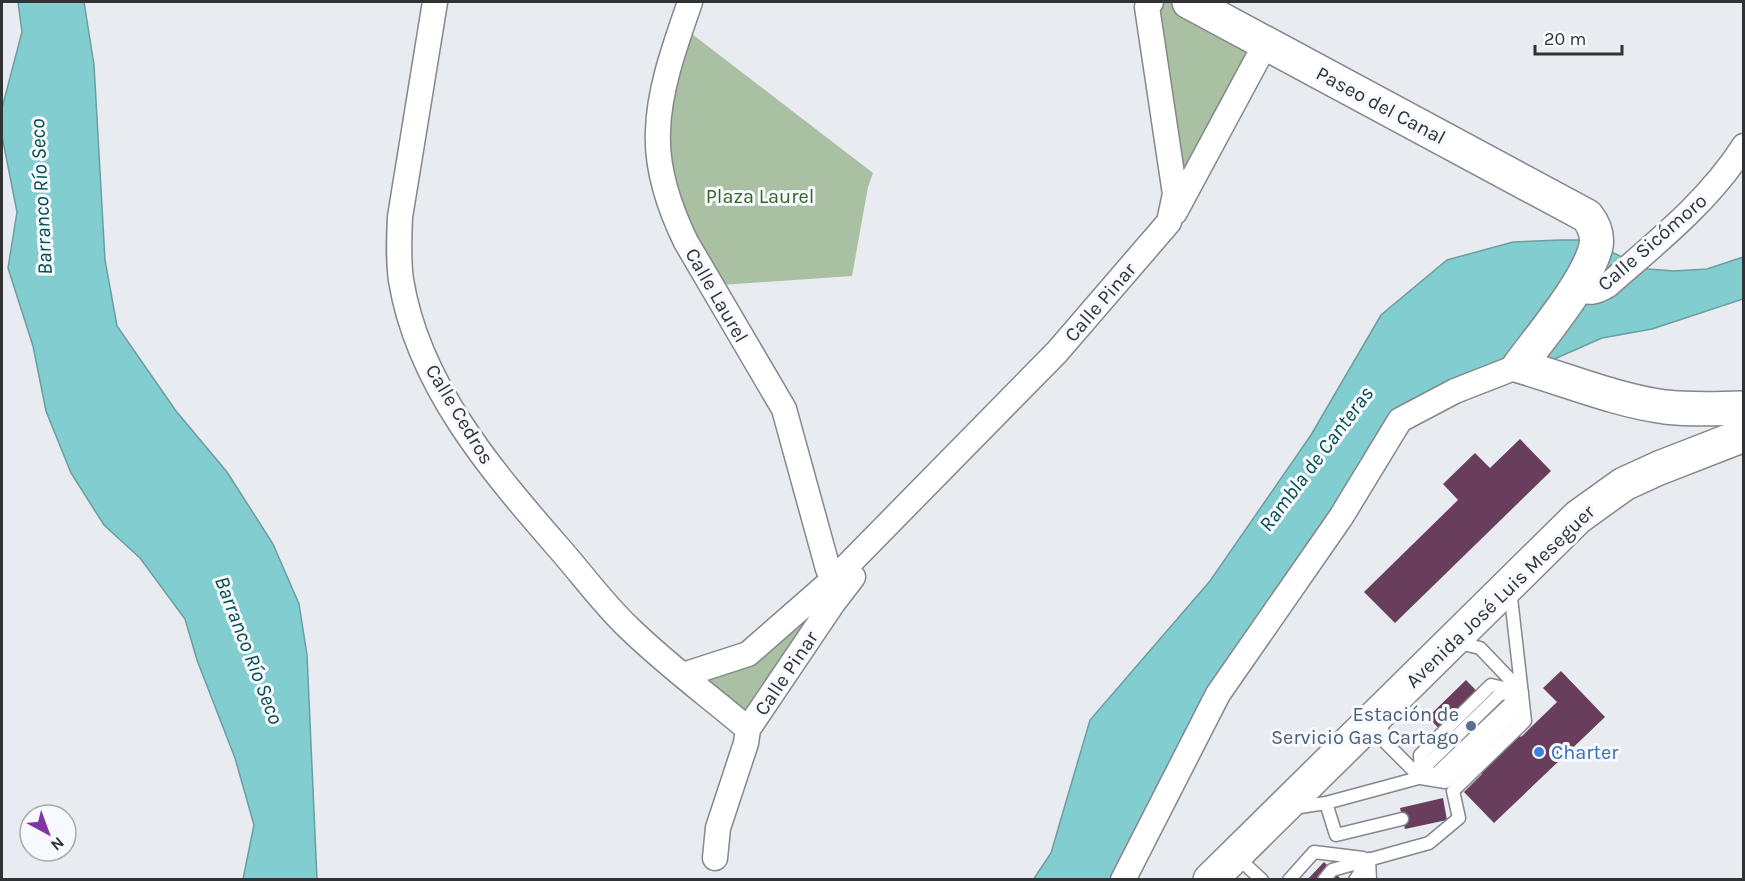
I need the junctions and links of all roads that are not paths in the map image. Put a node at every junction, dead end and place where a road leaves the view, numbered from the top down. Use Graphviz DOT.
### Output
graph roads {
  1 [pos="435,2"];
  2 [pos="690,2"];
  3 [pos="1150,2"];
  4 [pos="1189,2"];
  5 [pos="1266,43"];
  6 [pos="1743,146"];
  7 [pos="1169,222"];
  8 [pos="1575,288"];
  9 [pos="1519,366"];
  10 [pos="1743,408"];
  11 [pos="1743,435"];
  12 [pos="903,510"];
  13 [pos="836,577"];
  14 [pos="1509,585"];
  15 [pos="1452,641"];
  16 [pos="683,675"];
  17 [pos="1522,692"];
  18 [pos="1378,714"];
  19 [pos="748,729"];
  20 [pos="1421,778"];
  21 [pos="1326,802"];
  22 [pos="1281,811"];
  23 [pos="1402,819"];
  24 [pos="1235,855"];
  25 [pos="715,858"];
  26 [pos="1369,859"];
  27 [pos="1123,879"];
  28 [pos="1210,879"];
  29 [pos="1262,879"];
  30 [pos="1289,879"];
  31 [pos="1323,879"];
  32 [pos="1355,879"];
  33 [pos="1370,879"];
  1 -- 16 [label="street, Calle Cedros"];
  2 -- 13 [label="street, Calle Laurel"];
  3 -- 7 [label="street, Calle Pinar"];
  4 -- 5 [label="street, Paseo del Canal"];
  5 -- 7 [label="street, Calle Pinar"];
  5 -- 8 [label="street, Paseo del Canal"];
  6 -- 8 [label="street, Calle Sicómoro"];
  7 -- 12 [label="street, Calle Pinar"];
  8 -- 9 [label="street, Paseo del Canal"];
  9 -- 10 [label="street"];
  9 -- 27 [label="street"];
  11 -- 14 [label="street, Avenida José Luis Meseguer"];
  12 -- 13 [label="street, Calle Pinar"];
  12 -- 19 [label="street, Calle Pinar"];
  13 -- 16 [label="street, Calle Pinar"];
  14 -- 15 [label="street, Avenida José Luis Meseguer"];
  14 -- 17 [label="lane"];
  15 -- 17 [label="lane"];
  15 -- 18 [label="street, Avenida José Luis Meseguer"];
  16 -- 19 [label="street, Calle Cedros"];
  17 -- 20 [label="lane"];
  17 -- 20 [label="lane"];
  17 -- 26 [label="lane"];
  18 -- 20 [label="lane"];
  18 -- 22 [label="street, Avenida José Luis Meseguer"];
  19 -- 25 [label="street, Calle Pinar"];
  20 -- 21 [label="lane"];
  21 -- 22 [label="lane"];
  21 -- 23 [label="lane"];
  22 -- 24 [label="street, Avenida José Luis Meseguer"];
  24 -- 28 [label="street, Avenida José Luis Meseguer"];
  24 -- 29 [label="lane"];
  26 -- 30 [label="lane"];
  26 -- 31 [label="lane"];
  26 -- 32 [label="lane"];
  26 -- 33 [label="lane"];
}
